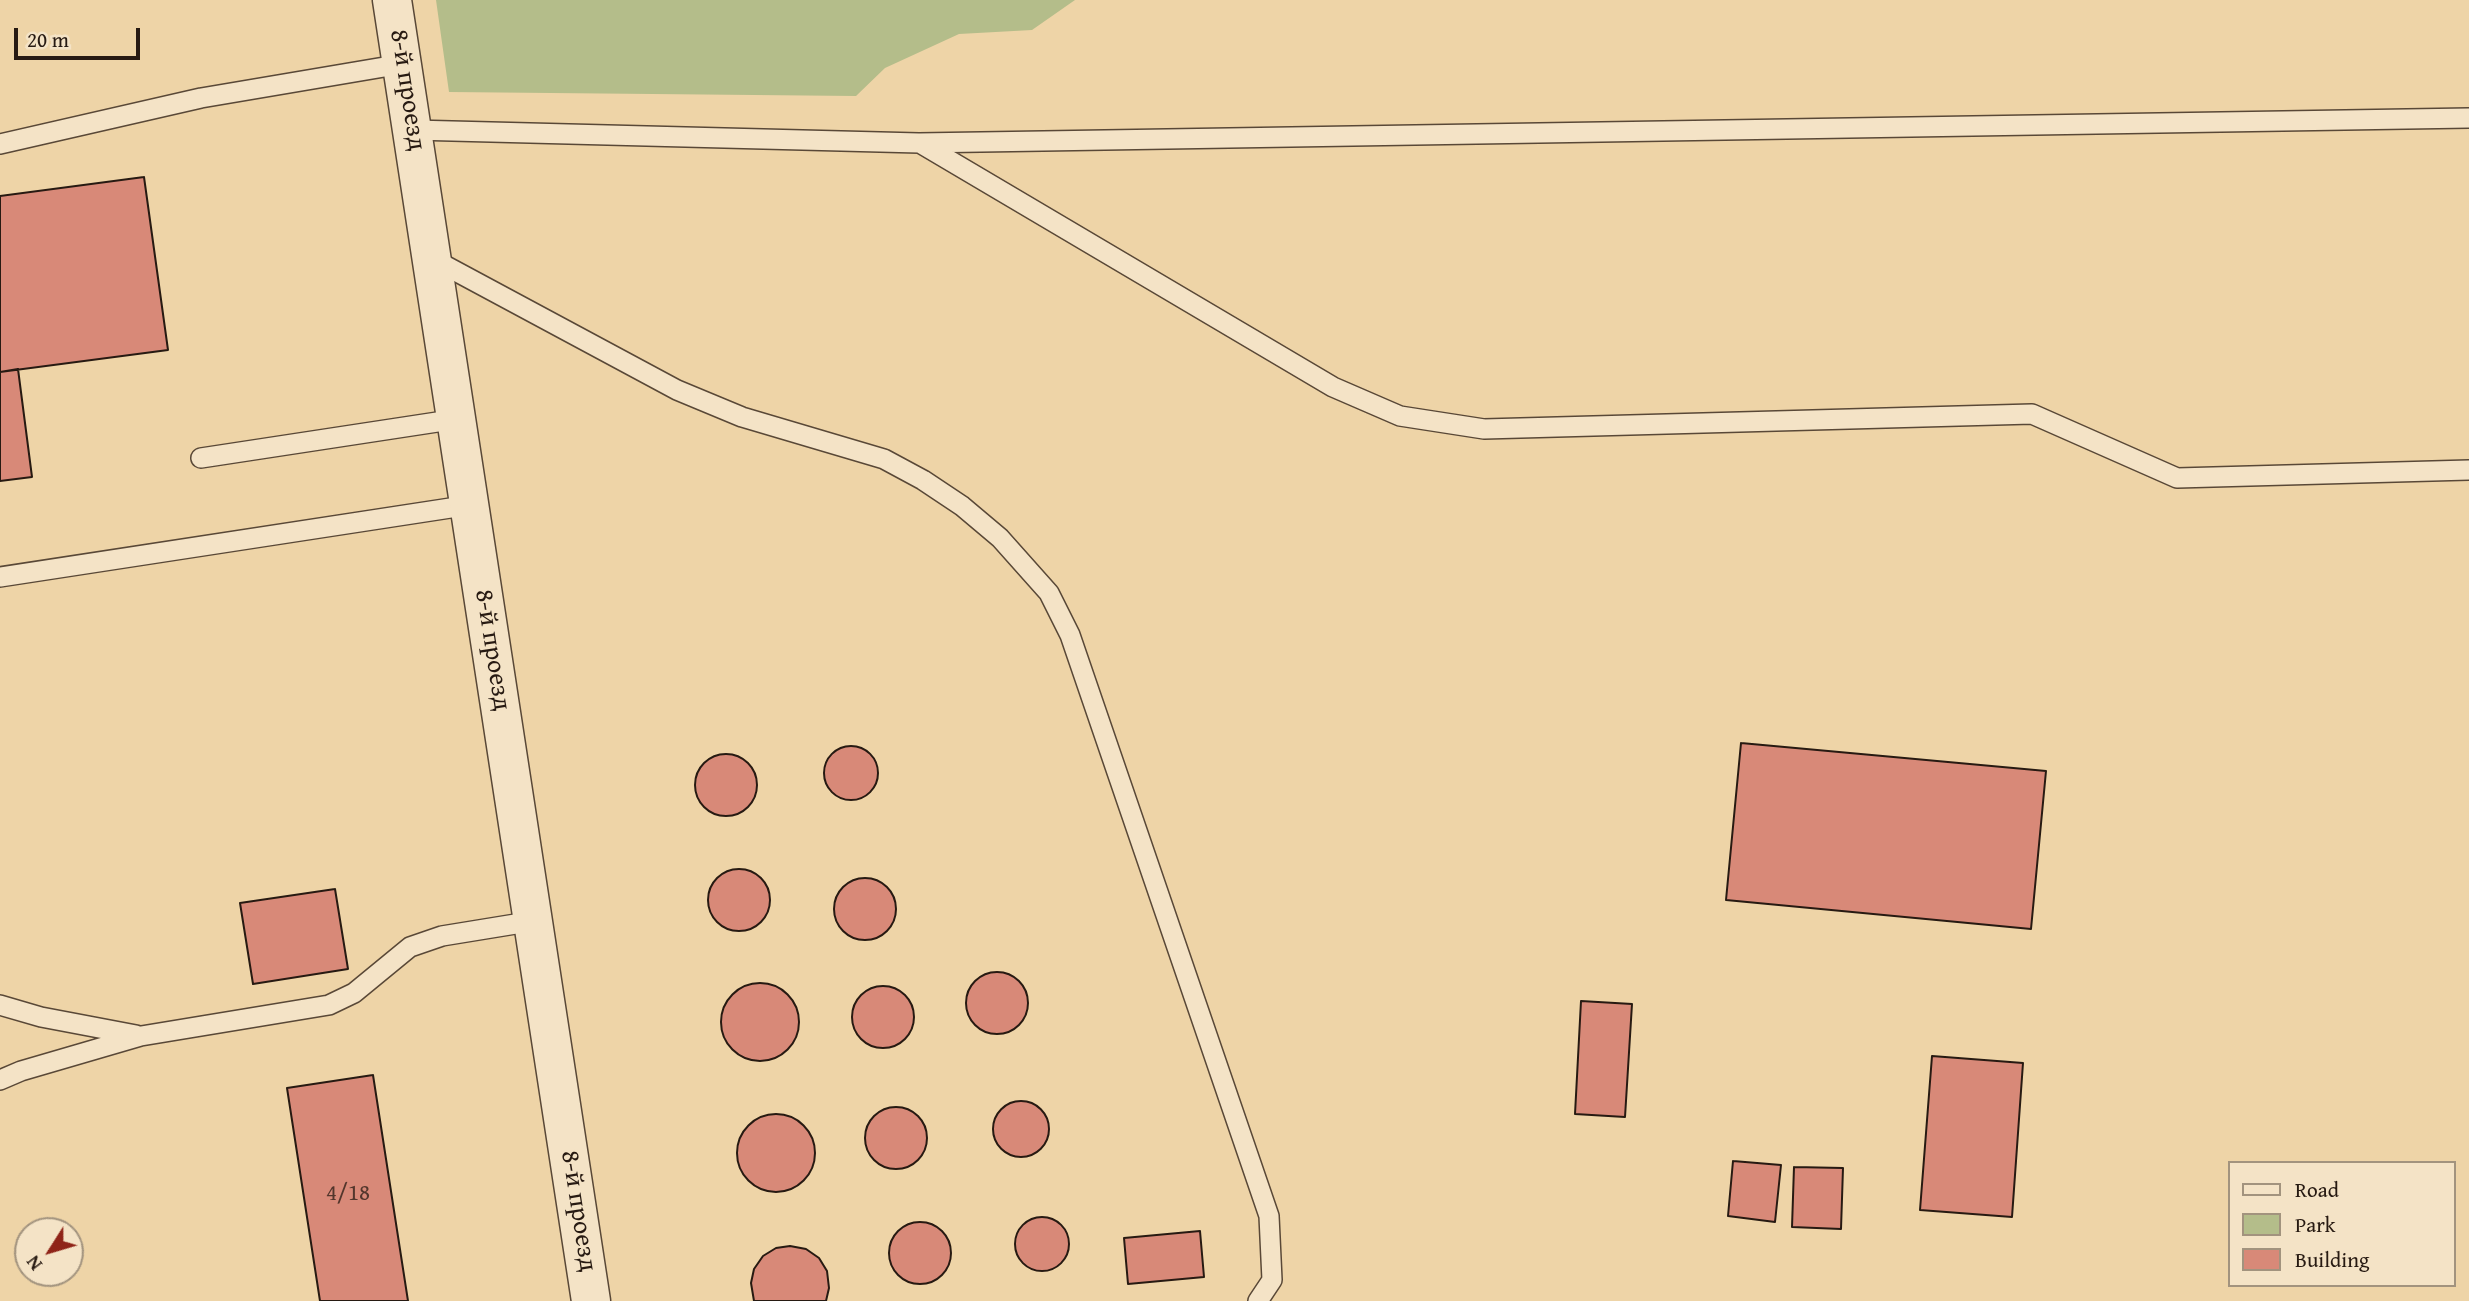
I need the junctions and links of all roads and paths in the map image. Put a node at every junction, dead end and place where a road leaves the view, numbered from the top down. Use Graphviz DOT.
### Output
graph roads {
  1 [pos="392,0"];
  2 [pos="402,64"];
  3 [pos="2469,118"];
  4 [pos="413,130"];
  5 [pos="919,143"];
  6 [pos="0,145"];
  7 [pos="433,259"];
  8 [pos="457,419"];
  9 [pos="201,458"];
  10 [pos="2469,470"];
  11 [pos="470,505"];
  12 [pos="0,577"];
  13 [pos="534,921"];
  14 [pos="0,1005"];
  15 [pos="141,1036"];
  16 [pos="0,1080"];
  17 [pos="591,1301"];
  18 [pos="1258,1301"];
  1 -- 2 [label="street, 8-й проезд"];
  2 -- 4 [label="street, 8-й проезд"];
  2 -- 6 [label="lane"];
  3 -- 5 [label="lane"];
  4 -- 5 [label="lane"];
  4 -- 7 [label="street, 8-й проезд"];
  5 -- 10 [label="lane"];
  7 -- 8 [label="street, 8-й проезд"];
  7 -- 18 [label="lane"];
  8 -- 9 [label="lane"];
  8 -- 11 [label="street, 8-й проезд"];
  11 -- 12 [label="lane"];
  11 -- 13 [label="street, 8-й проезд"];
  13 -- 15 [label="lane"];
  13 -- 17 [label="street, 8-й проезд"];
  14 -- 15 [label="lane"];
  15 -- 16 [label="lane"];
}
